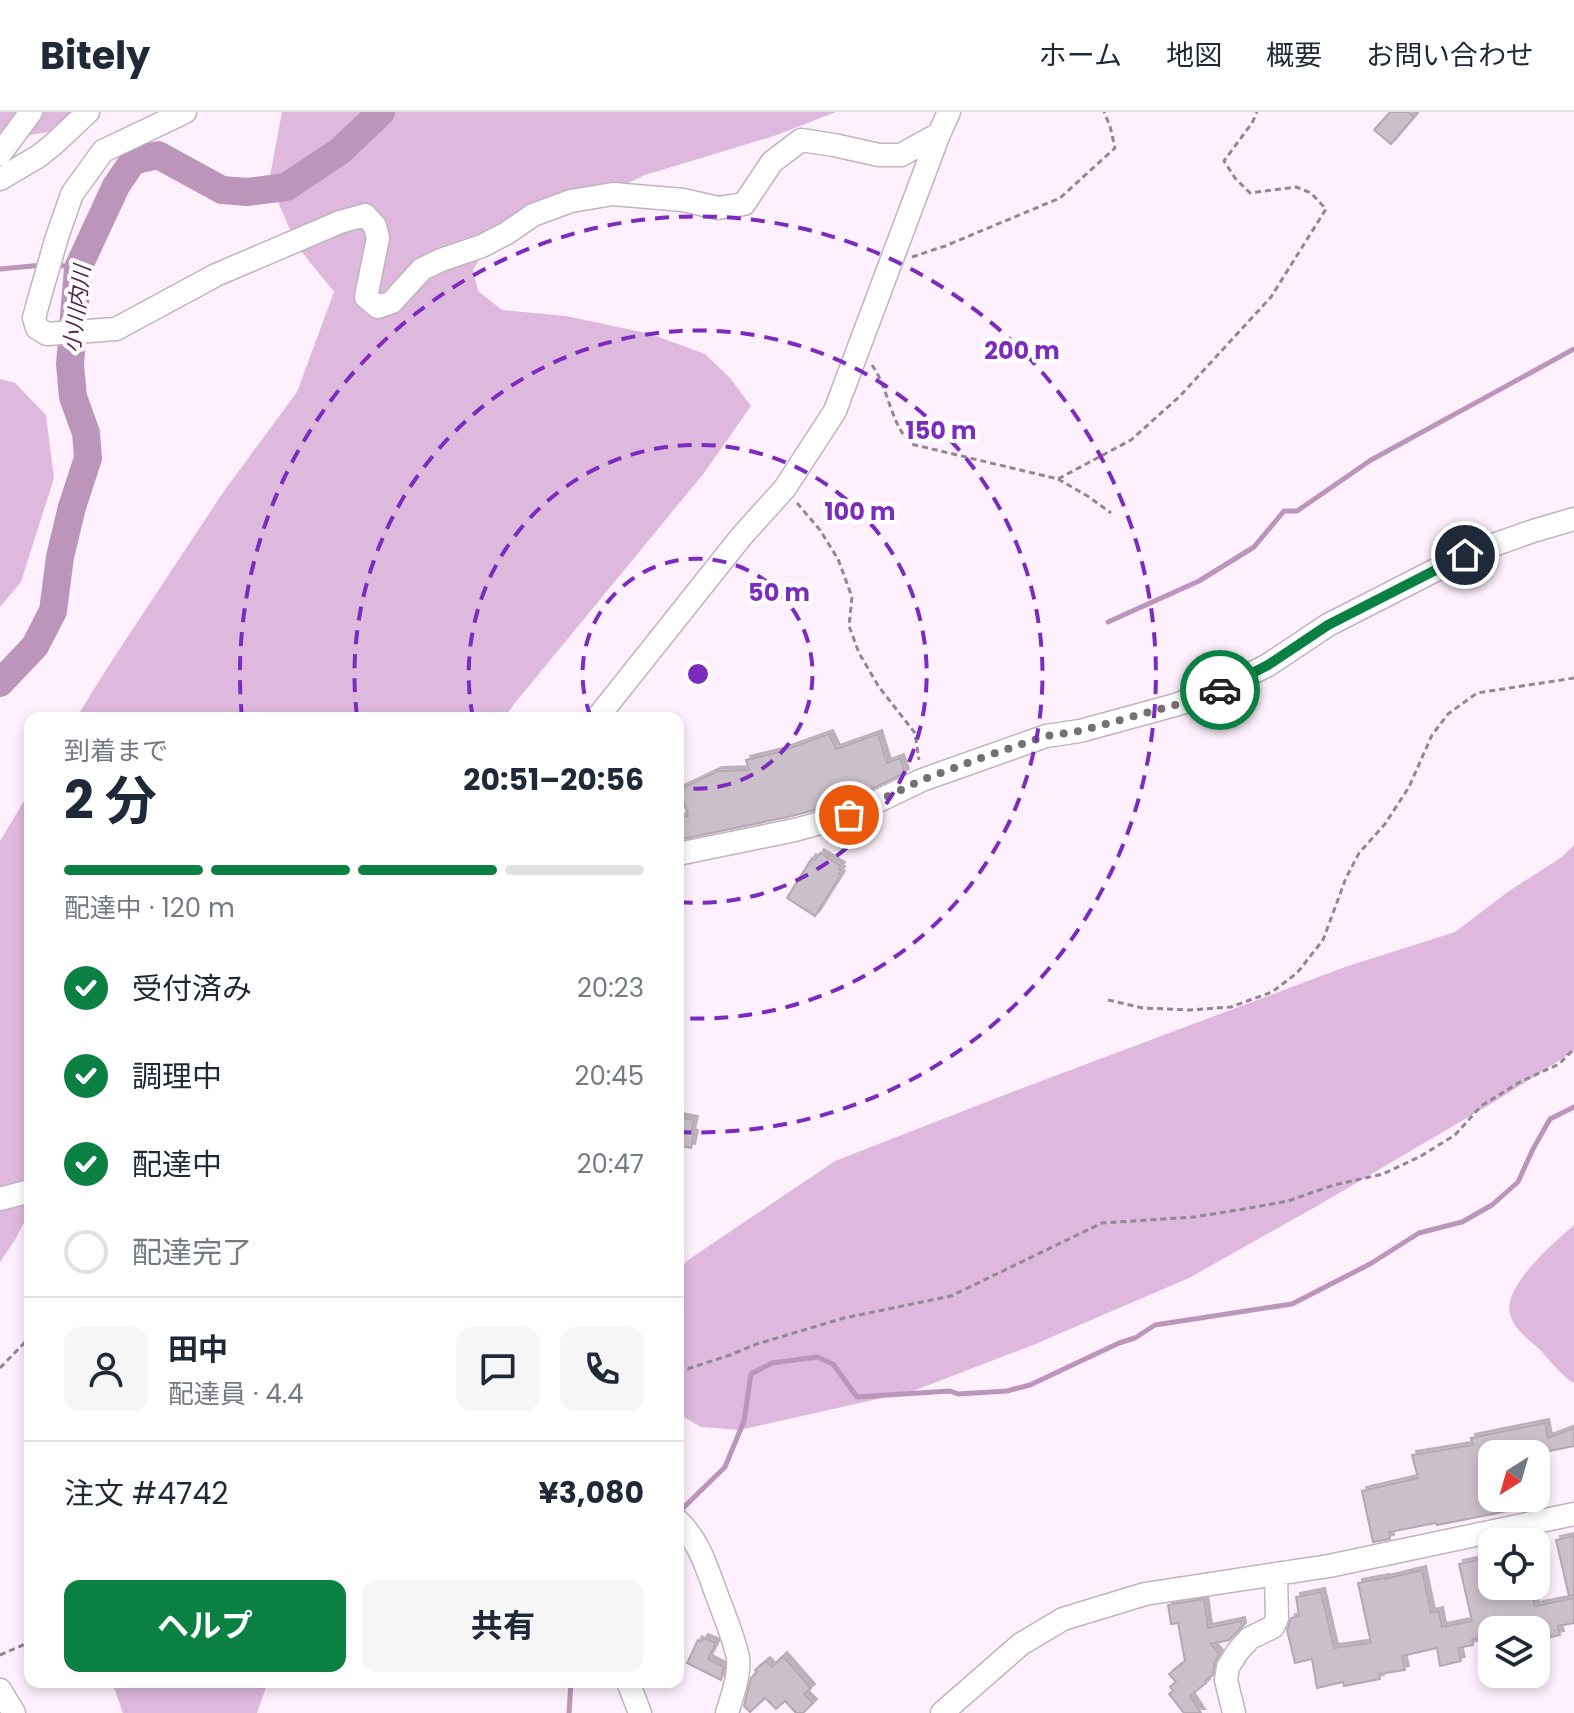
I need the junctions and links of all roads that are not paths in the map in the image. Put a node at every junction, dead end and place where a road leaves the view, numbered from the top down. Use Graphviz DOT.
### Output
graph roads {
  1 [pos="31,112"];
  2 [pos="88,112"];
  3 [pos="185,112"];
  4 [pos="949,112"];
  5 [pos="939,134"];
  6 [pos="0,154"];
  7 [pos="0,179"];
  8 [pos="1574,519"];
  9 [pos="602,712"];
  10 [pos="684,853"];
  11 [pos="24,1193"];
  12 [pos="0,1199"];
  13 [pos="1574,1514"];
  14 [pos="684,1527"];
  15 [pos="1276,1576"];
  16 [pos="630,1688"];
  17 [pos="0,1690"];
  18 [pos="14,1713"];
  19 [pos="640,1713"];
  20 [pos="727,1713"];
  21 [pos="942,1713"];
  22 [pos="1234,1713"];
  1 -- 6 [label="street"];
  2 -- 7 [label="street"];
  3 -- 5 [label="street"];
  4 -- 5 [label="street"];
  5 -- 9 [label="street"];
  8 -- 10 [label="street"];
  11 -- 12 [label="street"];
  13 -- 15 [label="street"];
  14 -- 20 [label="street"];
  15 -- 21 [label="street"];
  15 -- 22 [label="street"];
  16 -- 19 [label="street"];
  17 -- 18 [label="street"];
}
